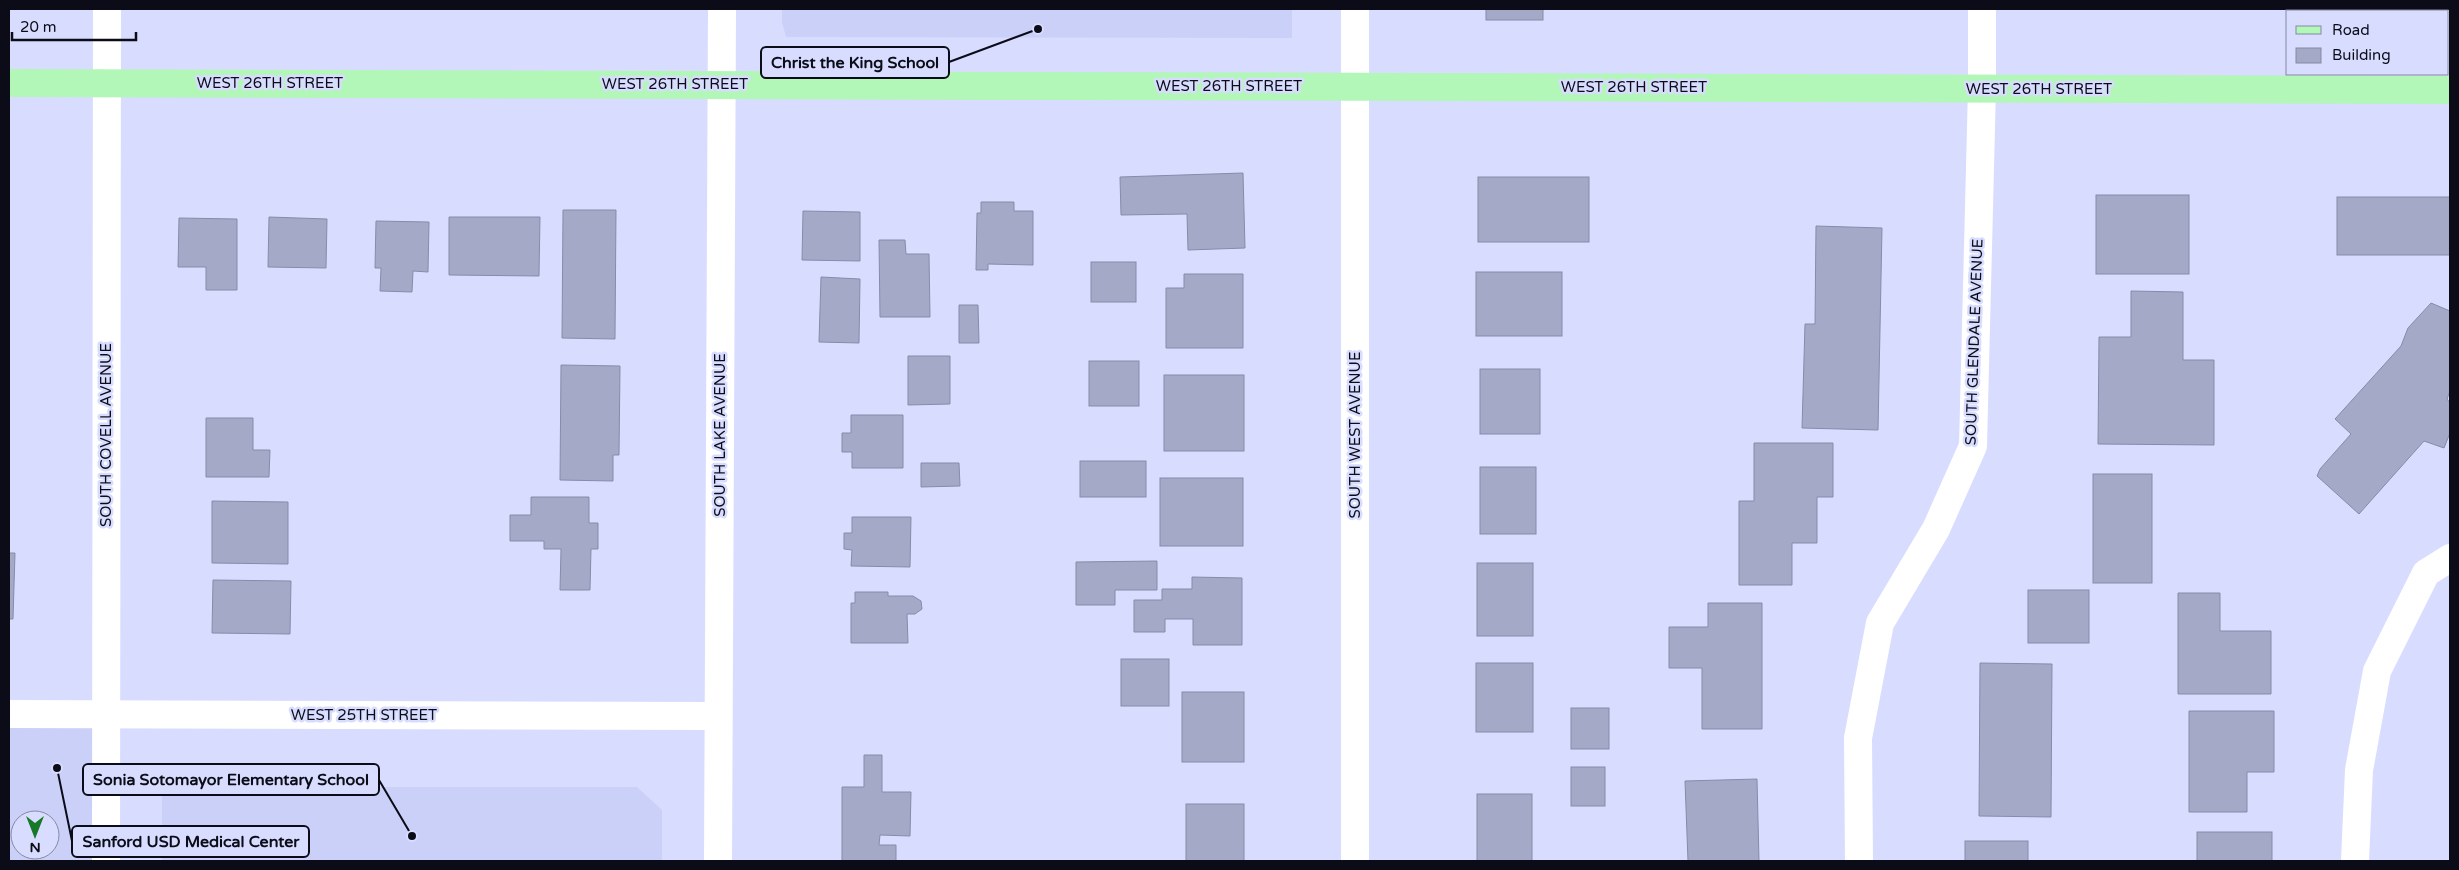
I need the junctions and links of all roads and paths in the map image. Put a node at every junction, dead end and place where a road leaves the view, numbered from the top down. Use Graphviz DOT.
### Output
graph roads {
  1 [pos="107,9"];
  2 [pos="722,9"];
  3 [pos="1355,9"];
  4 [pos="1982,9"];
  5 [pos="107,82"];
  6 [pos="9,83"];
  7 [pos="722,84"];
  8 [pos="1355,86"];
  9 [pos="1982,88"];
  10 [pos="2450,90"];
  11 [pos="2450,558"];
  12 [pos="9,714"];
  13 [pos="106,715"];
  14 [pos="718,716"];
  15 [pos="106,861"];
  16 [pos="718,861"];
  17 [pos="1355,861"];
  18 [pos="1859,861"];
  19 [pos="2355,861"];
  1 -- 5 [label="street, SOUTH COVELL AVENUE"];
  2 -- 7 [label="street, SOUTH LAKE AVENUE"];
  3 -- 8 [label="street, SOUTH WEST AVENUE"];
  4 -- 9 [label="street, SOUTH GLENDALE AVENUE"];
  5 -- 6 [label="main road, WEST 26TH STREET"];
  5 -- 7 [label="main road, WEST 26TH STREET"];
  5 -- 13 [label="street, SOUTH COVELL AVENUE"];
  7 -- 8 [label="main road, WEST 26TH STREET"];
  7 -- 14 [label="street, SOUTH LAKE AVENUE"];
  8 -- 9 [label="main road, WEST 26TH STREET"];
  8 -- 17 [label="street, SOUTH WEST AVENUE"];
  9 -- 10 [label="main road, WEST 26TH STREET"];
  9 -- 18 [label="street, SOUTH GLENDALE AVENUE"];
  11 -- 19 [label="street"];
  12 -- 13 [label="street, WEST 25TH STREET"];
  13 -- 14 [label="street, WEST 25TH STREET"];
  13 -- 15 [label="street, SOUTH COVELL AVENUE"];
  14 -- 16 [label="street, SOUTH LAKE AVENUE"];
}
